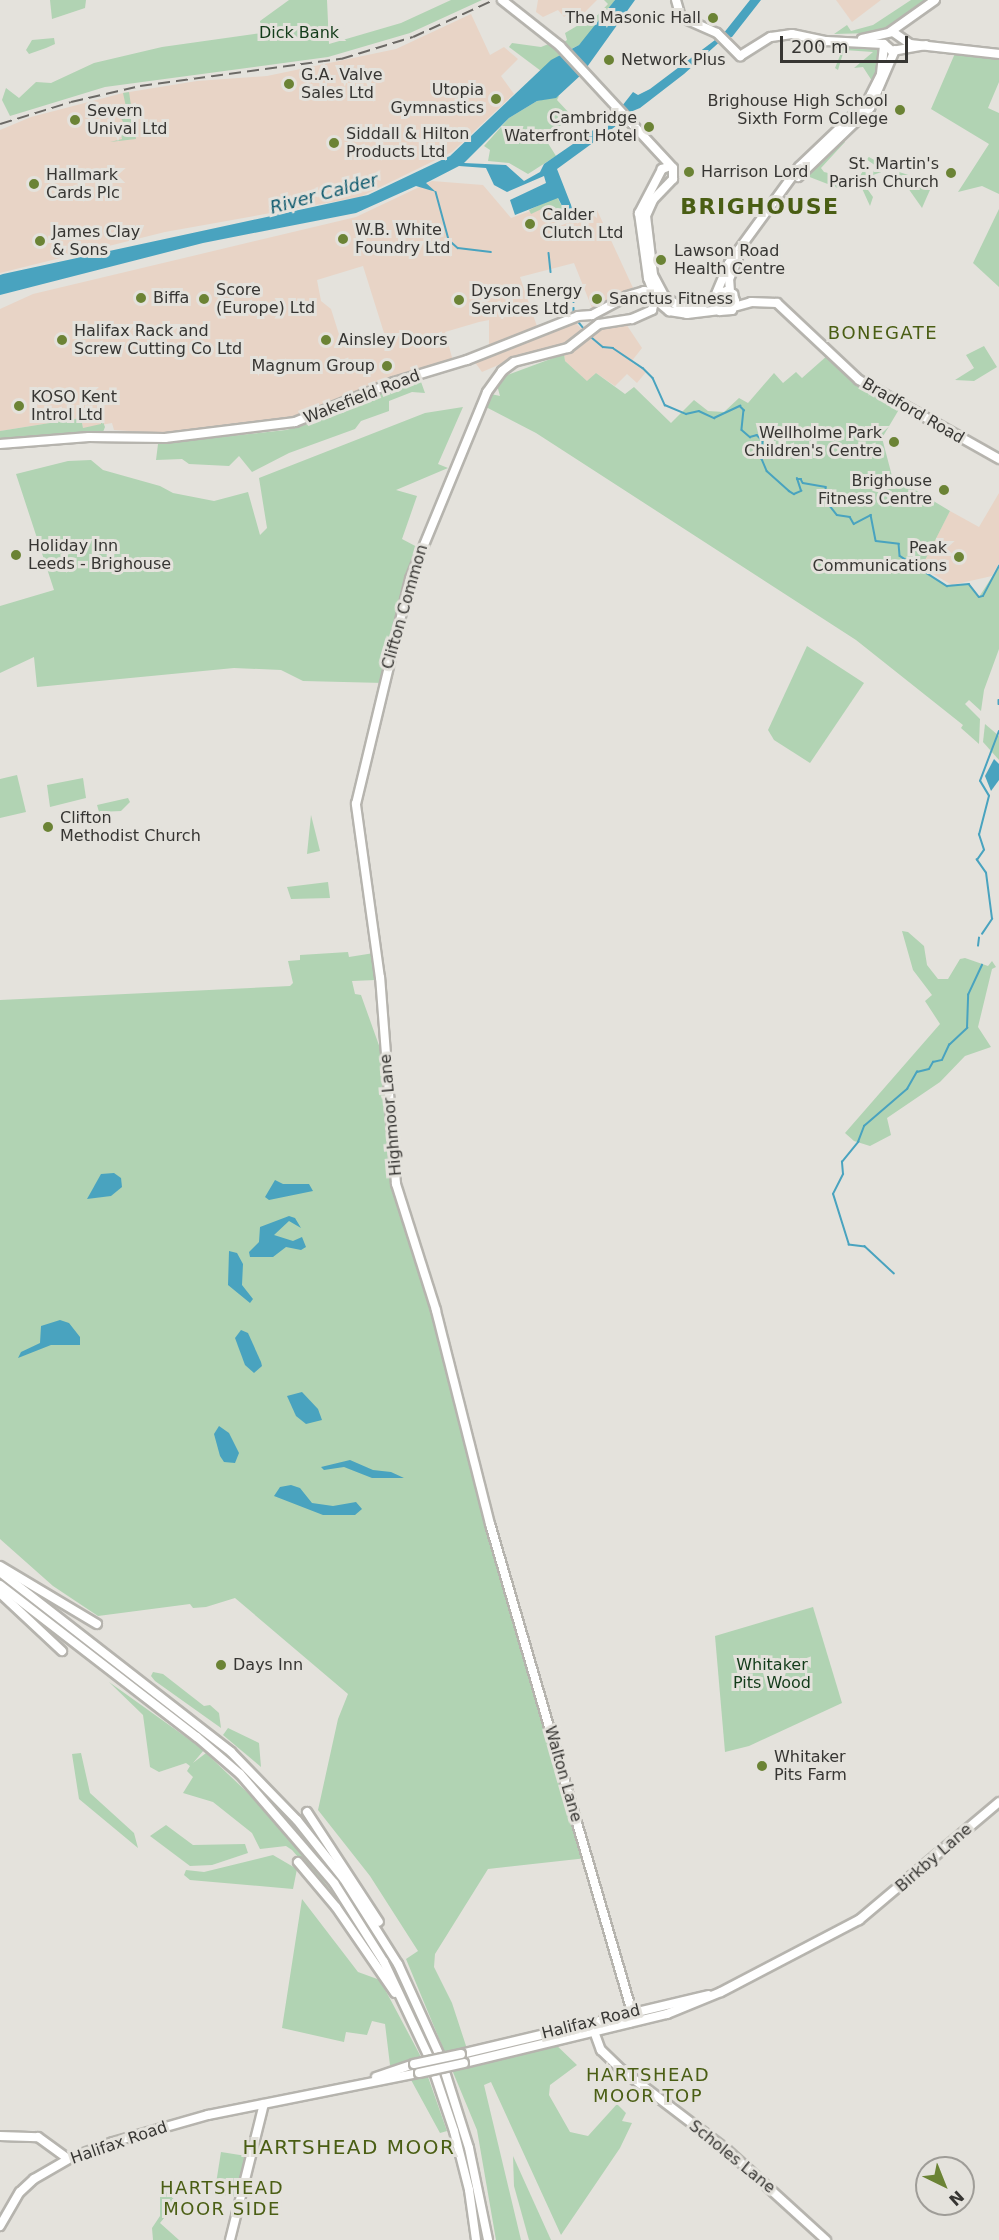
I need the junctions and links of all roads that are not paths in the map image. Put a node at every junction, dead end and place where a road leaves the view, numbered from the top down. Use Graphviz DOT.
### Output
graph roads {
  1 [pos="676,0"];
  2 [pos="935,0"];
  3 [pos="503,1"];
  4 [pos="907,18"];
  5 [pos="900,37"];
  6 [pos="886,40"];
  7 [pos="926,45"];
  8 [pos="896,50"];
  9 [pos="999,54"];
  10 [pos="664,170"];
  11 [pos="665,186"];
  12 [pos="655,293"];
  13 [pos="732,293"];
  14 [pos="716,296"];
  15 [pos="747,302"];
  16 [pos="734,307"];
  17 [pos="652,310"];
  18 [pos="718,310"];
  19 [pos="669,311"];
  20 [pos="596,313"];
  21 [pos="602,323"];
  22 [pos="0,446"];
  23 [pos="999,459"];
  24 [pos="356,804"];
  25 [pos="490,1524"];
  26 [pos="0,1566"];
  27 [pos="0,1572"];
  28 [pos="0,1585"];
  29 [pos="0,1593"];
  30 [pos="97,1624"];
  31 [pos="62,1651"];
  32 [pos="999,1802"];
  33 [pos="307,1812"];
  34 [pos="298,1862"];
  35 [pos="868,1914"];
  36 [pos="398,1964"];
  37 [pos="721,1992"];
  38 [pos="632,2012"];
  39 [pos="663,2015"];
  40 [pos="591,2023"];
  41 [pos="629,2023"];
  42 [pos="417,2029"];
  43 [pos="594,2032"];
  44 [pos="349,2086"];
  45 [pos="264,2104"];
  46 [pos="0,2136"];
  47 [pos="68,2159"];
  48 [pos="0,2226"];
  49 [pos="230,2240"];
  50 [pos="476,2240"];
  51 [pos="488,2240"];
  52 [pos="826,2240"];
  1 -- 6 [label="main road"];
  2 -- 4 [label="main road"];
  3 -- 10 [label="main road"];
  4 -- 5 [label="main road"];
  4 -- 6 [label="main road"];
  5 -- 6 [label="main road"];
  5 -- 7 [label="main road"];
  5 -- 8 [label="main road"];
  6 -- 8 [label="main road"];
  6 -- 14 [label="main road"];
  7 -- 8 [label="main road"];
  7 -- 9 [label="main road"];
  8 -- 13 [label="main road"];
  10 -- 11 [label="main road"];
  10 -- 11 [label="main road"];
  10 -- 12 [label="main road"];
  11 -- 12 [label="main road"];
  12 -- 14 [label="main road"];
  12 -- 17 [label="main road"];
  12 -- 19 [label="main road"];
  12 -- 20 [label="main road, Wakefield Road"];
  13 -- 14 [label="main road"];
  13 -- 15 [label="main road, Bradford Road"];
  13 -- 16 [label="main road"];
  14 -- 18 [label="main road"];
  15 -- 16 [label="main road, Bradford Road"];
  15 -- 23 [label="main road, Bradford Road"];
  16 -- 18 [label="main road, Bradford Road"];
  17 -- 19 [label="main road, Bradford Road"];
  17 -- 21 [label="main road"];
  18 -- 19 [label="main road, Bradford Road"];
  20 -- 21 [label="main road"];
  20 -- 22 [label="main road, Wakefield Road"];
  21 -- 24 [label="main road, Clifton Common"];
  24 -- 25 [label="main road, Highmoor Lane"];
  25 -- 38 [label="main road, Walton Lane"];
  26 -- 30 [label="highway"];
  27 -- 36 [label="highway"];
  28 -- 42 [label="highway"];
  29 -- 31 [label="highway"];
  32 -- 35 [label="main road, Birkby Lane"];
  33 -- 36 [label="highway"];
  34 -- 42 [label="highway"];
  35 -- 37 [label="main road, Halifax Road"];
  36 -- 51 [label="highway"];
  37 -- 38 [label="main road, Halifax Road"];
  37 -- 39 [label="main road, Halifax Road"];
  38 -- 39 [label="main road"];
  38 -- 40 [label="main road, Halifax Road"];
  38 -- 41 [label="main road"];
  39 -- 41 [label="main road, Halifax Road"];
  40 -- 43 [label="main road, Scholes Lane"];
  40 -- 44 [label="main road, Halifax Road, bridge"];
  41 -- 43 [label="main road, Halifax Road"];
  42 -- 50 [label="highway"];
  43 -- 44 [label="main road, Halifax Road, bridge"];
  43 -- 52 [label="main road, Scholes Lane"];
  44 -- 45 [label="main road, Halifax Road"];
  45 -- 47 [label="main road, Halifax Road"];
  45 -- 49 [label="main road"];
  46 -- 47 [label="main road"];
  47 -- 48 [label="main road, Halifax Road"];
}
